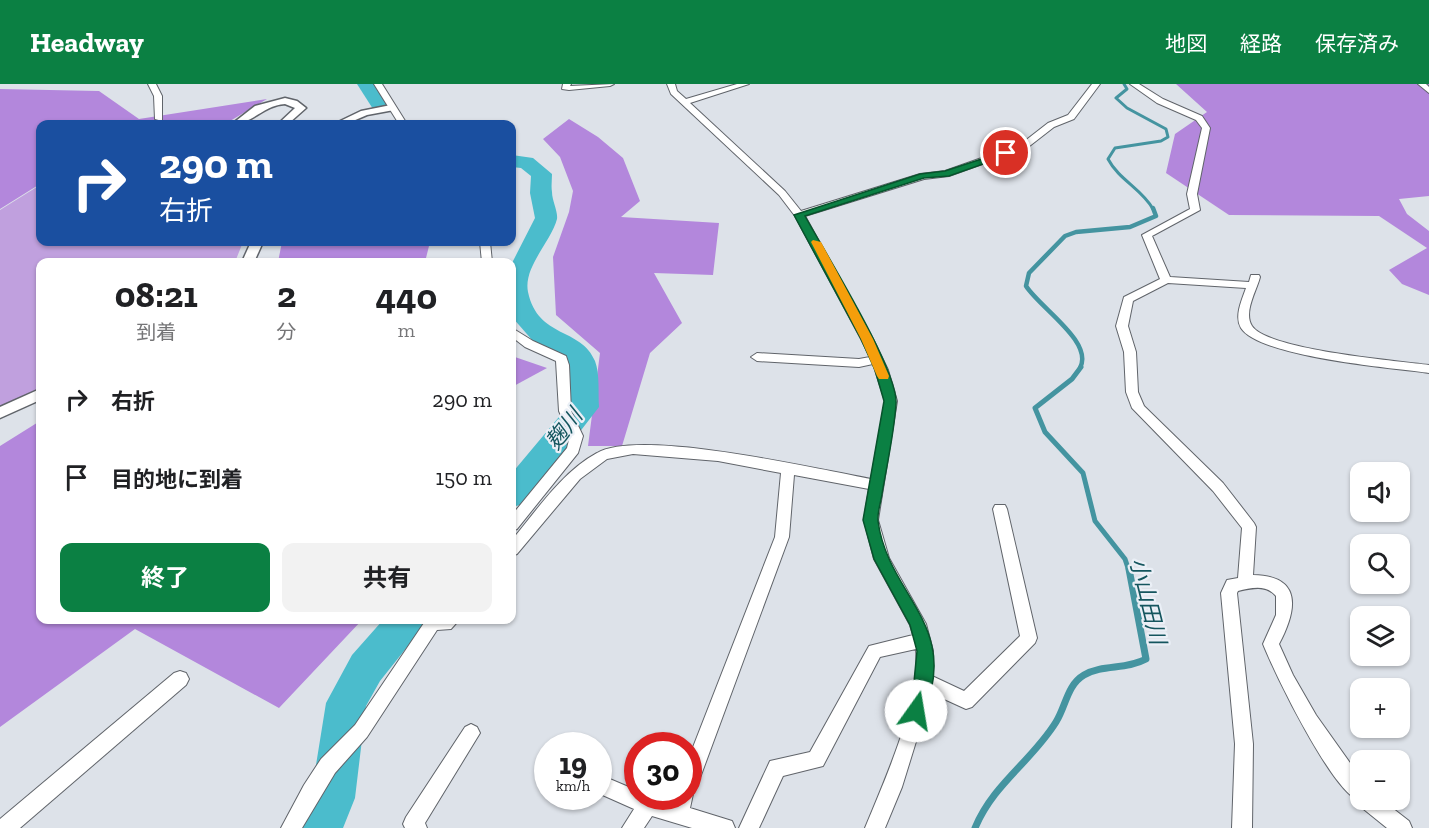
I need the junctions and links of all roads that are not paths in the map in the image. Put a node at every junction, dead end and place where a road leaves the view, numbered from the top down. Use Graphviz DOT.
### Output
graph roads {
  1 [pos="152,84"];
  2 [pos="378,84"];
  3 [pos="567,84"];
  4 [pos="610,84"];
  5 [pos="671,84"];
  6 [pos="745,84"];
  7 [pos="1096,84"];
  8 [pos="1134,84"];
  9 [pos="1422,84"];
  10 [pos="1429,91"];
  11 [pos="684,102"];
  12 [pos="390,108"];
  13 [pos="159,119"];
  14 [pos="243,120"];
  15 [pos="288,120"];
  16 [pos="348,120"];
  17 [pos="400,120"];
  18 [pos="799,215"];
  19 [pos="1166,280"];
  20 [pos="516,334"];
  21 [pos="757,357"];
  22 [pos="876,359"];
  23 [pos="1429,369"];
  24 [pos="36,396"];
  25 [pos="0,412"];
  26 [pos="788,469"];
  27 [pos="876,485"];
  28 [pos="1000,509"];
  29 [pos="516,520"];
  30 [pos="516,545"];
  31 [pos="1245,582"];
  32 [pos="432,624"];
  33 [pos="922,640"];
  34 [pos="180,679"];
  35 [pos="922,680"];
  36 [pos="471,734"];
  37 [pos="702,749"];
  38 [pos="1350,780"];
  39 [pos="645,810"];
  40 [pos="691,810"];
  41 [pos="1380,810"];
  42 [pos="5,828"];
  43 [pos="291,828"];
  44 [pos="417,828"];
  45 [pos="632,828"];
  46 [pos="725,828"];
  47 [pos="749,828"];
  48 [pos="875,828"];
  49 [pos="1242,828"];
  50 [pos="1402,828"];
  1 -- 13 [label="street"];
  2 -- 12 [label="street"];
  3 -- 4 [label="street"];
  5 -- 11 [label="street"];
  6 -- 11 [label="street"];
  7 -- 18 [label="street"];
  8 -- 19 [label="street"];
  9 -- 10 [label="street"];
  11 -- 18 [label="street"];
  12 -- 16 [label="street"];
  12 -- 17 [label="street"];
  14 -- 15 [label="street"];
  18 -- 22 [label="street"];
  19 -- 23 [label="street"];
  19 -- 31 [label="street"];
  20 -- 29 [label="street"];
  21 -- 22 [label="street"];
  22 -- 27 [label="street"];
  24 -- 25 [label="street"];
  26 -- 27 [label="street"];
  26 -- 30 [label="street"];
  26 -- 37 [label="street"];
  27 -- 33 [label="street"];
  28 -- 35 [label="street"];
  31 -- 38 [label="street"];
  31 -- 49 [label="street"];
  32 -- 43 [label="street"];
  33 -- 35 [label="street"];
  33 -- 47 [label="street"];
  34 -- 42 [label="street"];
  35 -- 48 [label="street"];
  36 -- 44 [label="street"];
  39 -- 45 [label="street"];
  40 -- 46 [label="street"];
  41 -- 50 [label="street"];
}
